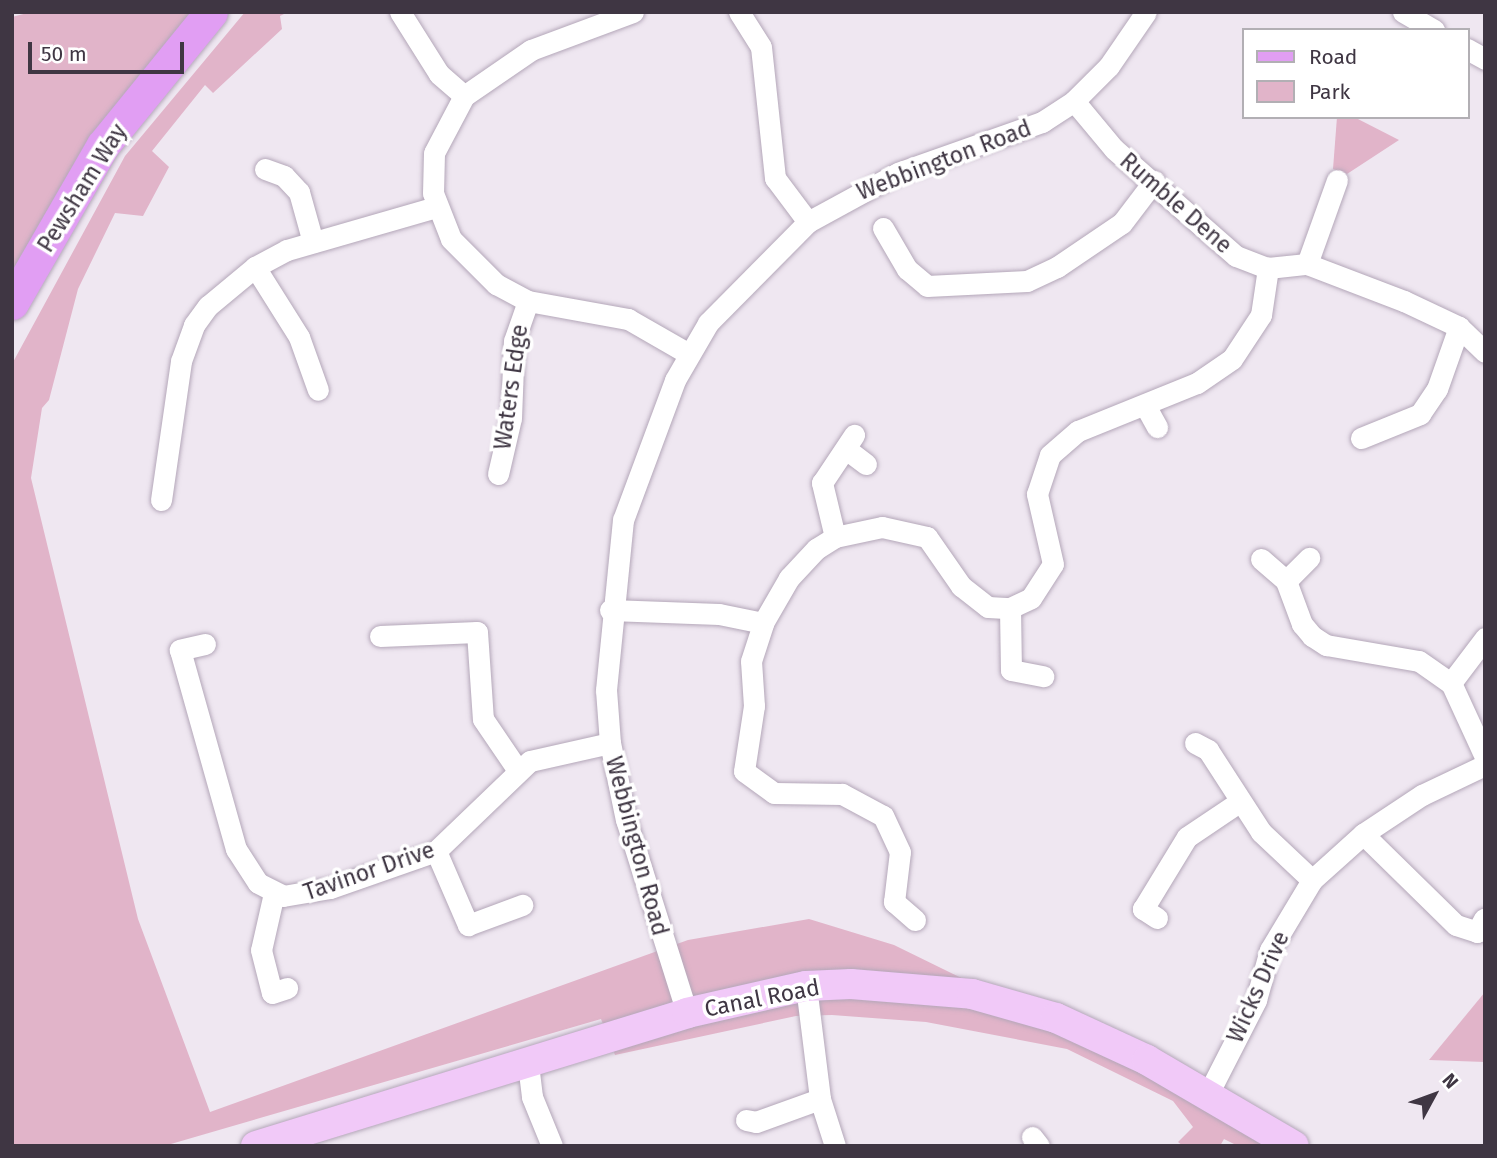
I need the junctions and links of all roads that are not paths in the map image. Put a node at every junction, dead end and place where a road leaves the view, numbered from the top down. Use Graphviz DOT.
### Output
graph roads {
  1 [pos="211,12"];
  2 [pos="400,12"];
  3 [pos="633,12"];
  4 [pos="740,12"];
  5 [pos="1146,12"];
  6 [pos="1403,12"];
  7 [pos="1431,28"];
  8 [pos="1469,50"];
  9 [pos="1485,59"];
  10 [pos="464,96"];
  11 [pos="1074,101"];
  12 [pos="265,169"];
  13 [pos="1154,181"];
  14 [pos="1338,195"];
  15 [pos="436,207"];
  16 [pos="808,222"];
  17 [pos="883,228"];
  18 [pos="313,242"];
  19 [pos="1307,264"];
  20 [pos="255,267"];
  21 [pos="1268,268"];
  22 [pos="528,301"];
  23 [pos="12,303"];
  24 [pos="1459,327"];
  25 [pos="1485,352"];
  26 [pos="689,354"];
  27 [pos="320,375"];
  28 [pos="1146,407"];
  29 [pos="1157,427"];
  30 [pos="1361,438"];
  31 [pos="866,464"];
  32 [pos="498,474"];
  33 [pos="161,500"];
  34 [pos="835,537"];
  35 [pos="1309,558"];
  36 [pos="1261,559"];
  37 [pos="1286,581"];
  38 [pos="1010,608"];
  39 [pos="610,610"];
  40 [pos="763,623"];
  41 [pos="380,636"];
  42 [pos="1485,638"];
  43 [pos="205,644"];
  44 [pos="1043,676"];
  45 [pos="1451,682"];
  46 [pos="610,743"];
  47 [pos="1208,743"];
  48 [pos="1485,757"];
  49 [pos="1485,765"];
  50 [pos="517,769"];
  51 [pos="1239,802"];
  52 [pos="1363,834"];
  53 [pos="436,851"];
  54 [pos="1312,880"];
  55 [pos="274,893"];
  56 [pos="522,905"];
  57 [pos="1157,918"];
  58 [pos="915,919"];
  59 [pos="1482,930"];
  60 [pos="806,986"];
  61 [pos="274,992"];
  62 [pos="687,1013"];
  63 [pos="528,1064"];
  64 [pos="1208,1094"];
  65 [pos="820,1099"];
  66 [pos="756,1126"];
  67 [pos="256,1146"];
  68 [pos="552,1146"];
  69 [pos="835,1146"];
  70 [pos="1294,1146"];
  1 -- 23 [label="main road, Pewsham Way"];
  2 -- 10 [label="street"];
  3 -- 10 [label="street, Waters Edge"];
  4 -- 16 [label="street"];
  5 -- 11 [label="street, Webbington Road"];
  6 -- 7 [label="street"];
  8 -- 9 [label="street"];
  10 -- 15 [label="street, Waters Edge"];
  11 -- 13 [label="street, Rumble Dene"];
  11 -- 16 [label="street, Webbington Road"];
  12 -- 18 [label="street"];
  13 -- 17 [label="street"];
  13 -- 21 [label="street, Rumble Dene"];
  14 -- 19 [label="street"];
  15 -- 18 [label="street"];
  15 -- 22 [label="street, Waters Edge"];
  16 -- 26 [label="street, Webbington Road"];
  18 -- 20 [label="street"];
  19 -- 21 [label="street"];
  19 -- 24 [label="street"];
  20 -- 27 [label="street"];
  20 -- 33 [label="street"];
  21 -- 28 [label="street"];
  22 -- 26 [label="street, Waters Edge"];
  22 -- 32 [label="street, Waters Edge"];
  24 -- 25 [label="street"];
  24 -- 30 [label="street"];
  26 -- 39 [label="street, Webbington Road"];
  28 -- 29 [label="street"];
  28 -- 38 [label="street"];
  31 -- 34 [label="street"];
  34 -- 38 [label="street"];
  34 -- 40 [label="street"];
  35 -- 37 [label="street"];
  36 -- 37 [label="street"];
  37 -- 45 [label="street"];
  38 -- 44 [label="street"];
  39 -- 40 [label="street"];
  39 -- 46 [label="street, Webbington Road"];
  40 -- 58 [label="street"];
  41 -- 50 [label="street"];
  42 -- 45 [label="street"];
  43 -- 55 [label="street, Tavinor Drive"];
  45 -- 48 [label="street"];
  46 -- 50 [label="street, Tavinor Drive"];
  46 -- 62 [label="street, Webbington Road"];
  47 -- 51 [label="street"];
  49 -- 52 [label="street, Wicks Drive"];
  50 -- 53 [label="street, Tavinor Drive"];
  51 -- 54 [label="street"];
  51 -- 57 [label="street"];
  52 -- 54 [label="street, Wicks Drive"];
  52 -- 59 [label="street"];
  53 -- 55 [label="street, Tavinor Drive"];
  53 -- 56 [label="street"];
  54 -- 64 [label="street, Wicks Drive"];
  55 -- 61 [label="street"];
  60 -- 62 [label="street, Canal Road"];
  60 -- 64 [label="street, Canal Road"];
  60 -- 65 [label="street"];
  62 -- 63 [label="street, Canal Road"];
  63 -- 67 [label="street, Canal Road"];
  63 -- 68 [label="street"];
  64 -- 70 [label="street, Canal Road"];
  65 -- 66 [label="street"];
  65 -- 69 [label="street"];
}
